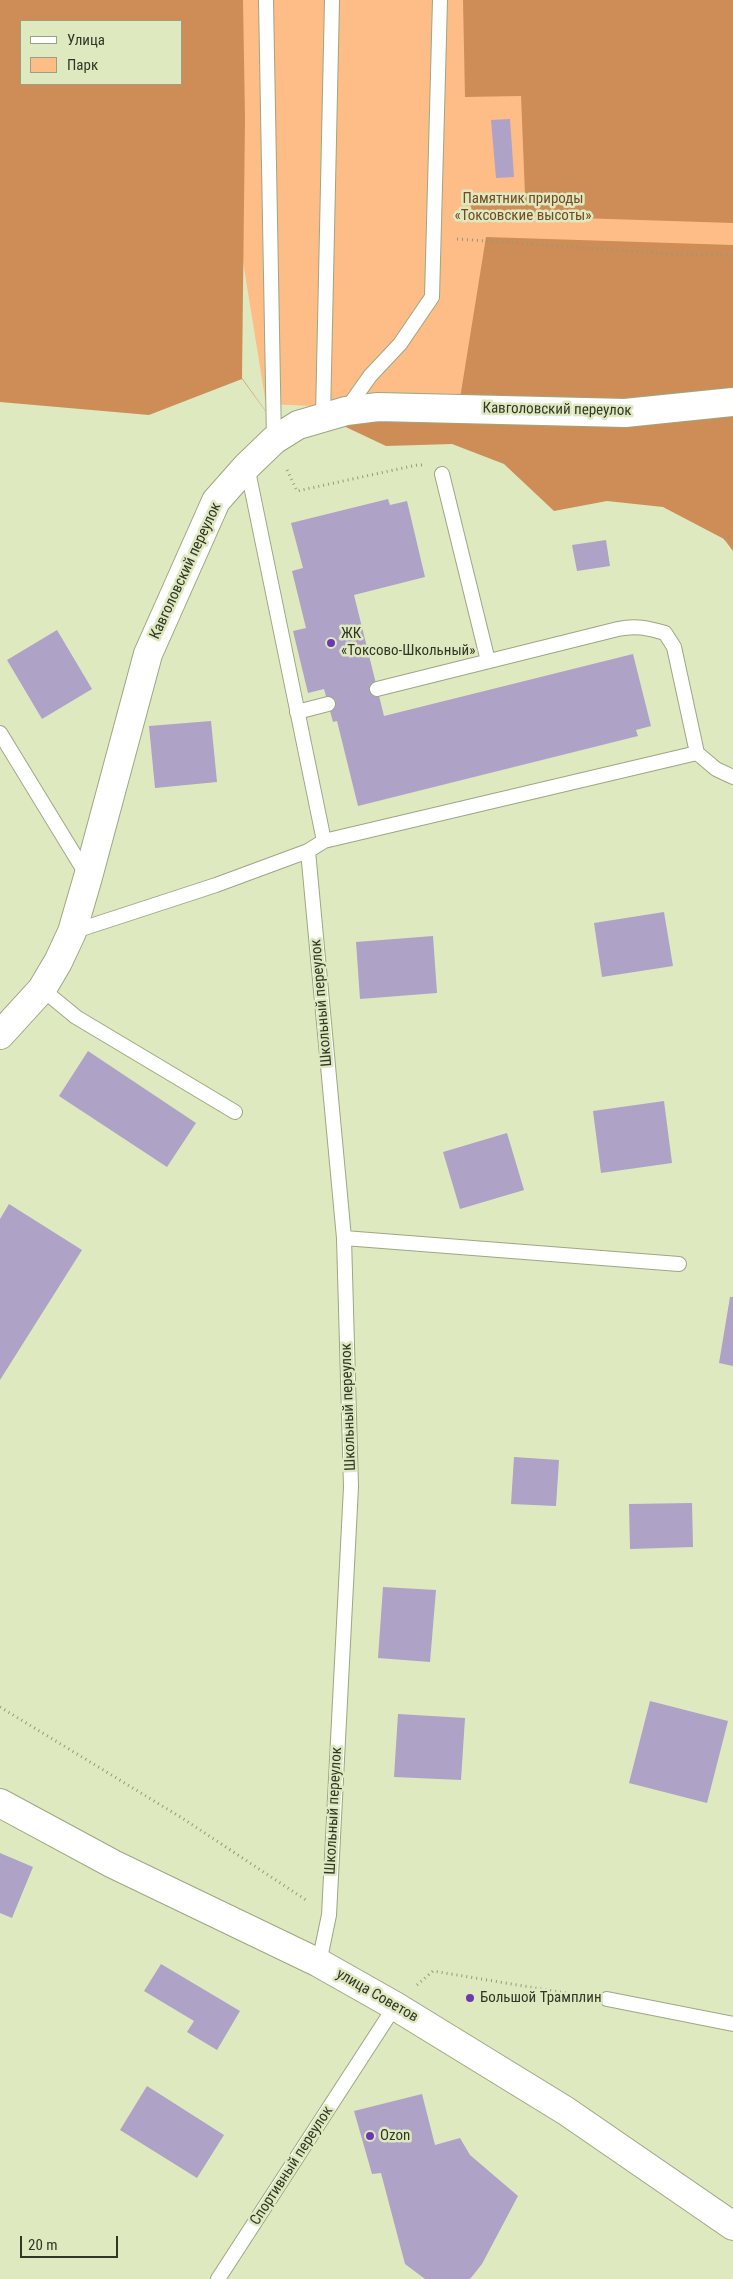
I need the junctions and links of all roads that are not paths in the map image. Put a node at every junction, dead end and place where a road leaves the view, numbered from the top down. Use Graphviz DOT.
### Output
graph roads {
  1 [pos="266,0"];
  2 [pos="332,0"];
  3 [pos="440,0"];
  4 [pos="733,402"];
  5 [pos="334,414"];
  6 [pos="274,440"];
  7 [pos="247,466"];
  8 [pos="442,474"];
  9 [pos="488,661"];
  10 [pos="377,689"];
  11 [pos="328,704"];
  12 [pos="297,712"];
  13 [pos="0,733"];
  14 [pos="697,753"];
  15 [pos="733,777"];
  16 [pos="324,841"];
  17 [pos="308,851"];
  18 [pos="88,878"];
  19 [pos="72,932"];
  20 [pos="42,989"];
  21 [pos="0,1035"];
  22 [pos="235,1112"];
  23 [pos="344,1238"];
  24 [pos="679,1264"];
  25 [pos="0,1803"];
  26 [pos="319,1963"];
  27 [pos="607,1999"];
  28 [pos="395,2006"];
  29 [pos="733,2024"];
  30 [pos="733,2226"];
  31 [pos="218,2279"];
  1 -- 6 [label="lane"];
  2 -- 5 [label="lane"];
  3 -- 5 [label="lane"];
  4 -- 5 [label="street, Кавголовский переулок"];
  5 -- 6 [label="street, Кавголовский переулок"];
  6 -- 7 [label="street, Кавголовский переулок"];
  7 -- 12 [label="lane"];
  7 -- 18 [label="street, Кавголовский переулок"];
  8 -- 9 [label="lane"];
  9 -- 10 [label="lane"];
  9 -- 14 [label="lane"];
  11 -- 12 [label="lane"];
  12 -- 16 [label="lane"];
  13 -- 18 [label="lane"];
  14 -- 15 [label="lane"];
  14 -- 16 [label="lane"];
  16 -- 17 [label="lane"];
  17 -- 19 [label="lane"];
  17 -- 23 [label="lane, Школьный переулок"];
  18 -- 19 [label="street, Кавголовский переулок"];
  19 -- 20 [label="street, Кавголовский переулок"];
  20 -- 21 [label="street, Кавголовский переулок"];
  20 -- 22 [label="lane"];
  23 -- 24 [label="lane"];
  23 -- 26 [label="lane, Школьный переулок"];
  25 -- 26 [label="street, улица Советов"];
  26 -- 28 [label="street, улица Советов"];
  27 -- 29 [label="lane"];
  28 -- 30 [label="street, улица Советов"];
  28 -- 31 [label="lane, Спортивный переулок"];
}
